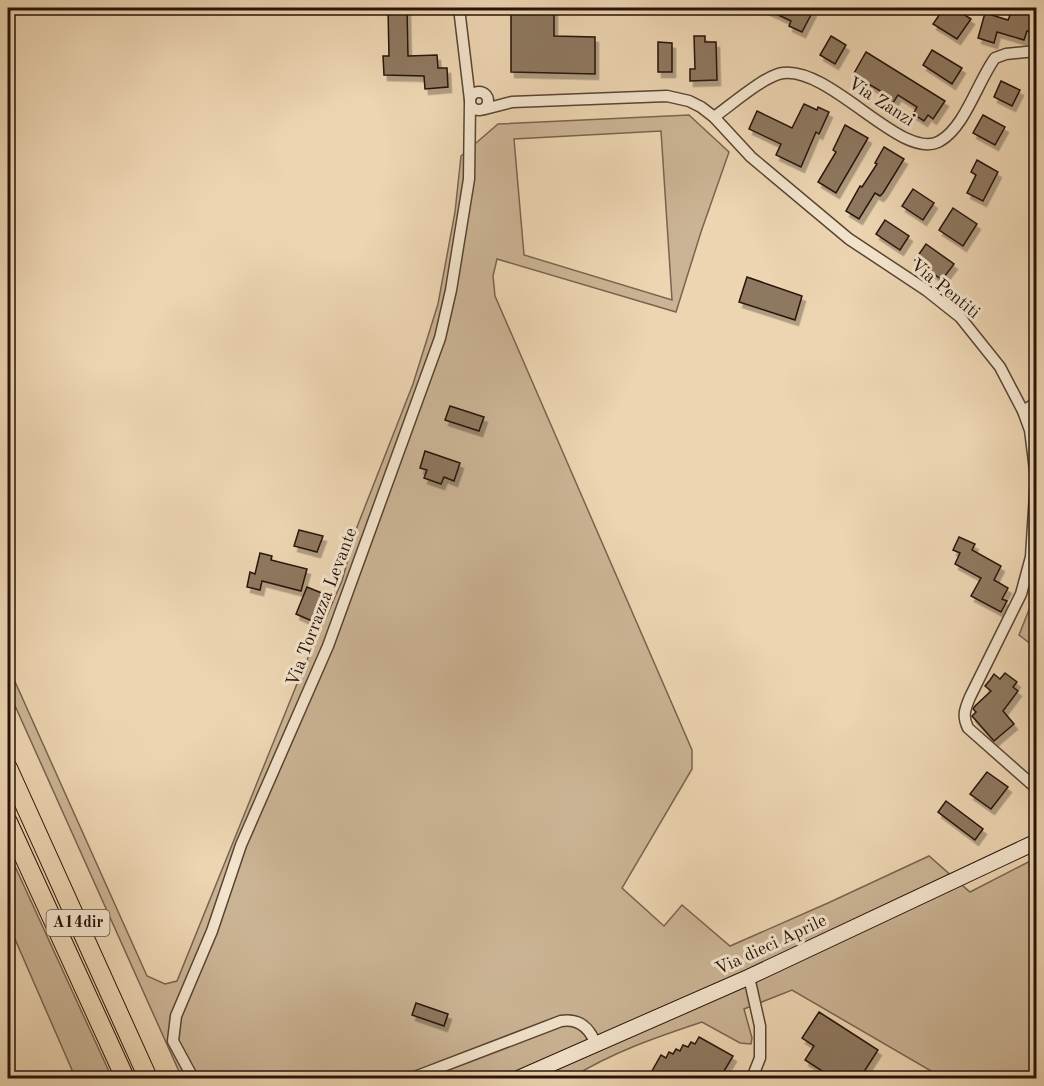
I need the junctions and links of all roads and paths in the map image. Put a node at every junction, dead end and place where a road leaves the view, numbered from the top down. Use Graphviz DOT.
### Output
graph roads {
  1 [pos="459,8"];
  2 [pos="1036,51"];
  3 [pos="466,65"];
  4 [pos="484,94"];
  5 [pos="470,102"];
  6 [pos="512,102"];
  7 [pos="484,109"];
  8 [pos="714,117"];
  9 [pos="470,132"];
  10 [pos="1036,403"];
  11 [pos="1023,411"];
  12 [pos="8,768"];
  13 [pos="1036,788"];
  14 [pos="8,822"];
  15 [pos="1036,842"];
  16 [pos="749,977"];
  17 [pos="596,1045"];
  18 [pos="125,1078"];
  19 [pos="148,1078"];
  20 [pos="193,1078"];
  21 [pos="412,1078"];
  22 [pos="519,1078"];
  23 [pos="752,1078"];
  1 -- 3 [label="street, Via Torrazza Levante"];
  2 -- 8 [label="street, Via Zanzi"];
  3 -- 4 [label="street, Via Torrazza Levante"];
  3 -- 5 [label="street, Via Torrazza Levante"];
  4 -- 5 [label="street"];
  4 -- 6 [label="street, Via Pentiti"];
  4 -- 7 [label="street"];
  5 -- 7 [label="street"];
  5 -- 9 [label="street, Via Torrazza Levante"];
  6 -- 7 [label="street, Via Pentiti"];
  6 -- 8 [label="street, Via Pentiti"];
  7 -- 9 [label="street, Via Torrazza Levante"];
  8 -- 11 [label="street, Via Pentiti"];
  9 -- 20 [label="street, Via Torrazza Levante"];
  10 -- 11 [label="street"];
  11 -- 13 [label="street, Via Pentiti"];
  12 -- 19 [label="highway, A14dir"];
  14 -- 18 [label="highway, A14dir"];
  15 -- 16 [label="main road, Via dieci Aprile"];
  16 -- 17 [label="main road, Via dieci Aprile"];
  16 -- 23 [label="street"];
  17 -- 21 [label="street"];
  17 -- 22 [label="main road, Via dieci Aprile"];
}
